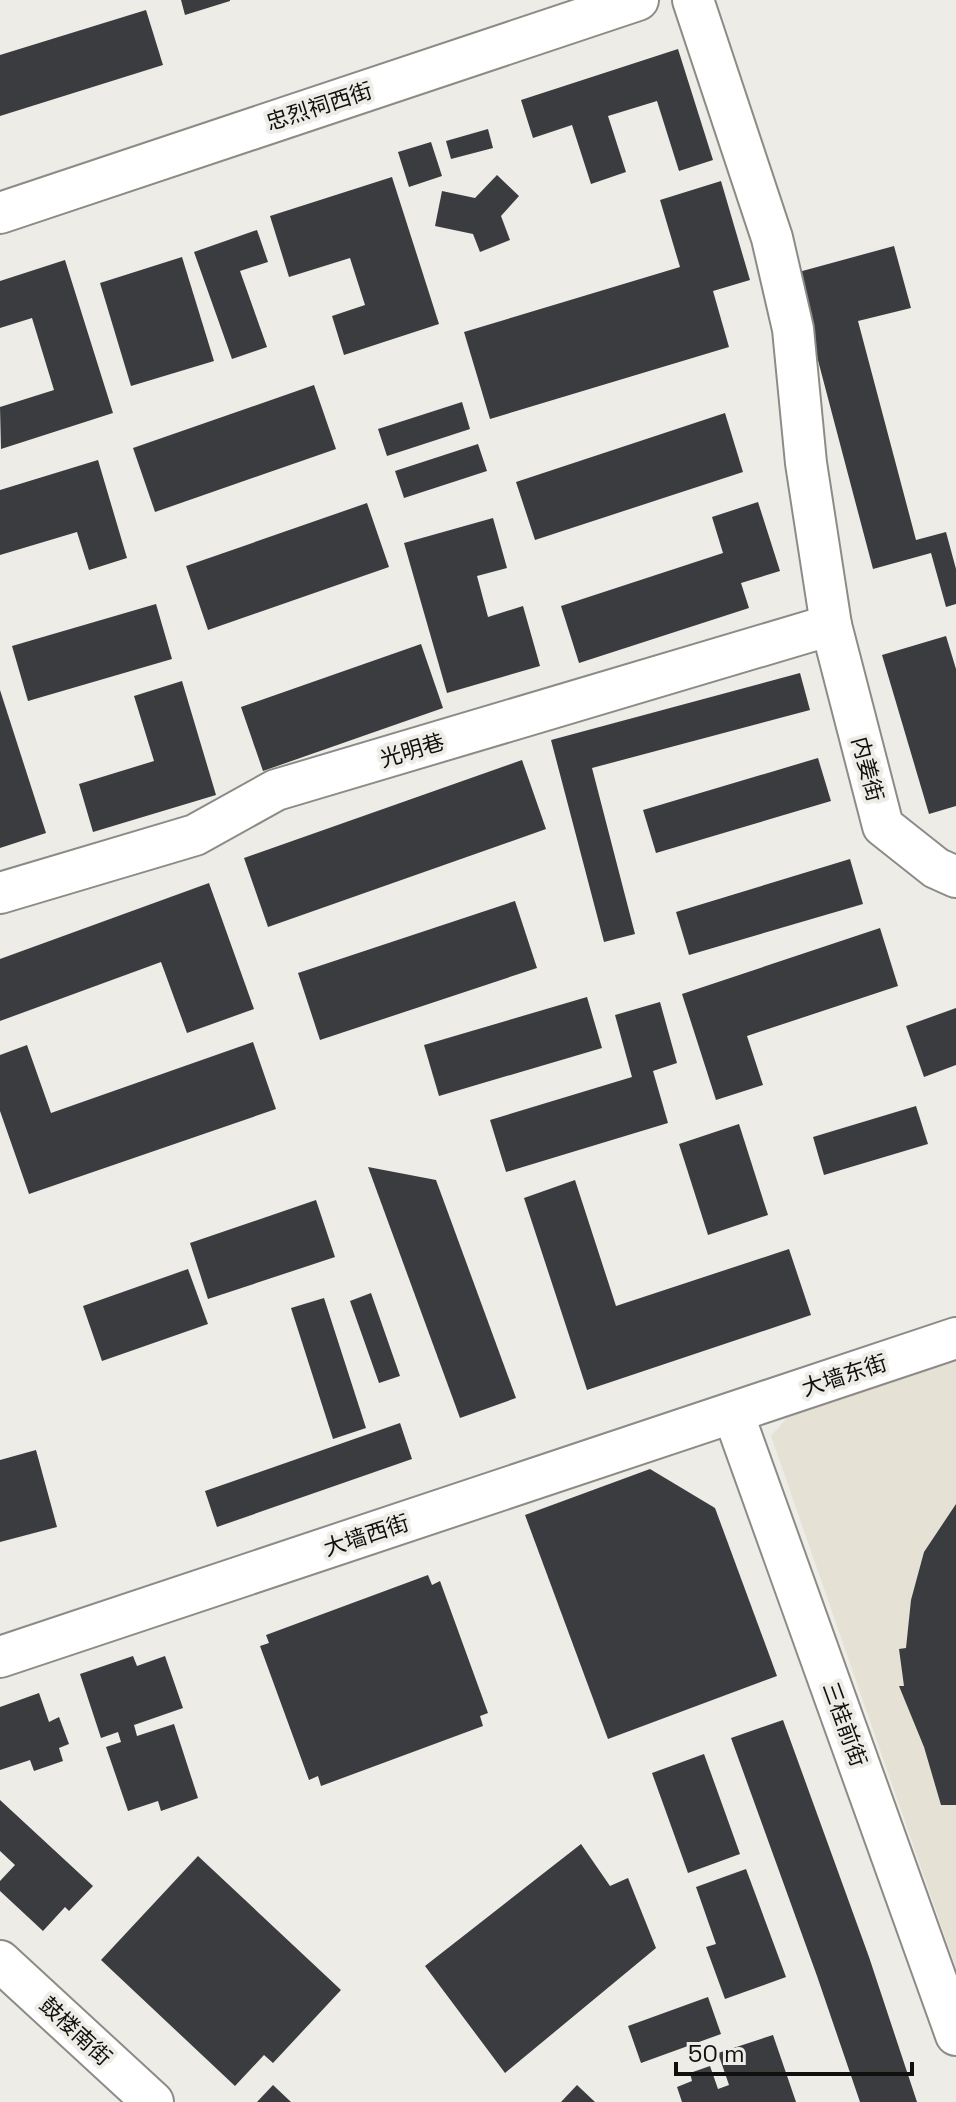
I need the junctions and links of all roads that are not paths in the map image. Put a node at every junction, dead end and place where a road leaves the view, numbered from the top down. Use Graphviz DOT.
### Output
graph roads {
  1 [pos="638,0"];
  2 [pos="693,0"];
  3 [pos="0,213"];
  4 [pos="831,625"];
  5 [pos="956,877"];
  6 [pos="0,893"];
  7 [pos="956,1338"];
  8 [pos="733,1413"];
  9 [pos="0,1657"];
  10 [pos="0,1961"];
  11 [pos="956,2035"];
  12 [pos="153,2102"];
  1 -- 3 [label="street, 忠烈祠西街"];
  2 -- 4 [label="street, 内姜街"];
  4 -- 5 [label="street, 内姜街"];
  4 -- 6 [label="street, 光明巷"];
  7 -- 8 [label="street, 大墙东街"];
  8 -- 9 [label="street, 大墙西街"];
  8 -- 11 [label="street, 三桂前街"];
  10 -- 12 [label="street, 鼓楼南街"];
}
